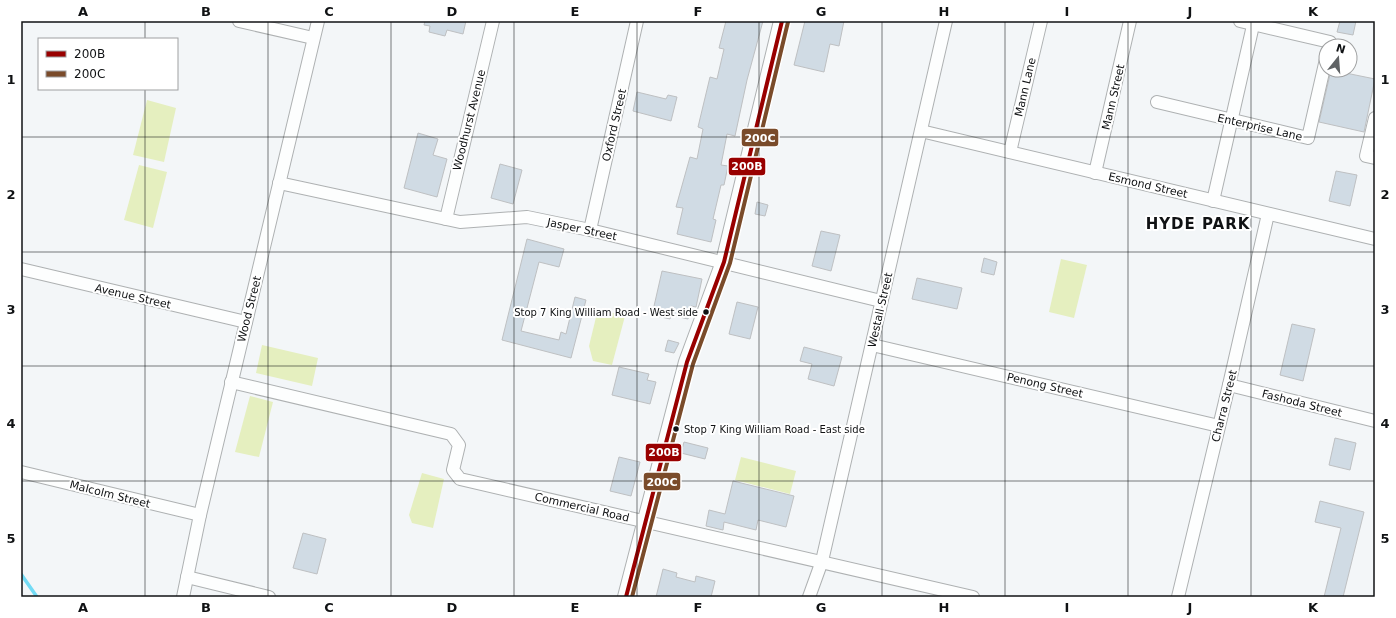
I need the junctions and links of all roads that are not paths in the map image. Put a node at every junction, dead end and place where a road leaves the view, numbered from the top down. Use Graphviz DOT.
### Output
graph roads {
  1 [pos="238,21"];
  2 [pos="318,21"];
  3 [pos="493,21"];
  4 [pos="638,21"];
  5 [pos="782,21"];
  6 [pos="946,21"];
  7 [pos="1040,21"];
  8 [pos="1130,21"];
  9 [pos="1240,21"];
  10 [pos="1254,23"];
  11 [pos="313,38"];
  12 [pos="1318,39"];
  13 [pos="1322,78"];
  14 [pos="1157,102"];
  15 [pos="1375,118"];
  16 [pos="1232,120"];
  17 [pos="922,131"];
  18 [pos="1010,152"];
  19 [pos="1375,158"];
  20 [pos="1095,173"];
  21 [pos="279,183"];
  22 [pos="1213,201"];
  23 [pos="1268,214"];
  24 [pos="446,219"];
  25 [pos="590,230"];
  26 [pos="1375,239"];
  27 [pos="724,262"];
  28 [pos="21,269"];
  29 [pos="881,301"];
  30 [pos="246,322"];
  31 [pos="872,345"];
  32 [pos="231,382"];
  33 [pos="1229,386"];
  34 [pos="1375,421"];
  35 [pos="1219,426"];
  36 [pos="21,472"];
  37 [pos="200,515"];
  38 [pos="646,521"];
  39 [pos="822,561"];
  40 [pos="187,577"];
  41 [pos="183,597"];
  42 [pos="269,597"];
  43 [pos="626,597"];
  44 [pos="809,597"];
  45 [pos="973,597"];
  46 [pos="1178,597"];
  1 -- 11 [label="street"];
  2 -- 11 [label="street, Wood Street"];
  3 -- 24 [label="street, Woodhurst Avenue"];
  4 -- 25 [label="street, Oxford Street"];
  5 -- 27 [label="main road"];
  6 -- 17 [label="street, Westall Street"];
  7 -- 18 [label="street, Mann Lane"];
  8 -- 20 [label="street, Mann Street"];
  9 -- 10 [label="street"];
  10 -- 12 [label="street"];
  10 -- 16 [label="street"];
  11 -- 21 [label="street, Wood Street"];
  13 -- 16 [label="street, Enterprise Lane"];
  14 -- 16 [label="street, Enterprise Lane"];
  15 -- 19 [label="street"];
  16 -- 22 [label="street"];
  17 -- 18 [label="street, Esmond Street"];
  17 -- 29 [label="street, Westall Street"];
  18 -- 20 [label="street, Esmond Street"];
  20 -- 22 [label="street, Esmond Street"];
  21 -- 24 [label="street, Jasper Street"];
  21 -- 30 [label="street, Wood Street"];
  22 -- 23 [label="street, Esmond Street"];
  23 -- 26 [label="street, Esmond Street"];
  23 -- 33 [label="street, Charra Street"];
  24 -- 25 [label="street, Jasper Street"];
  25 -- 27 [label="street, Jasper Street"];
  27 -- 29 [label="street, Jasper Street"];
  27 -- 38 [label="main road"];
  28 -- 30 [label="street, Avenue Street"];
  29 -- 31 [label="street, Westall Street"];
  30 -- 32 [label="street, Wood Street"];
  31 -- 35 [label="street, Penong Street"];
  31 -- 39 [label="street, Westall Street"];
  32 -- 37 [label="street, Wood Street"];
  32 -- 38 [label="street, Commercial Road"];
  33 -- 34 [label="street, Fashoda Street"];
  33 -- 35 [label="street, Charra Street"];
  35 -- 46 [label="street, Charra Street"];
  36 -- 37 [label="street, Malcolm Street"];
  37 -- 40 [label="street, Wood Street"];
  38 -- 39 [label="street, Commercial Road"];
  38 -- 43 [label="main road"];
  39 -- 44 [label="street, Westall Street"];
  39 -- 45 [label="street, Commercial Road"];
  40 -- 41 [label="street, Wood Street"];
  40 -- 42 [label="street"];
}
